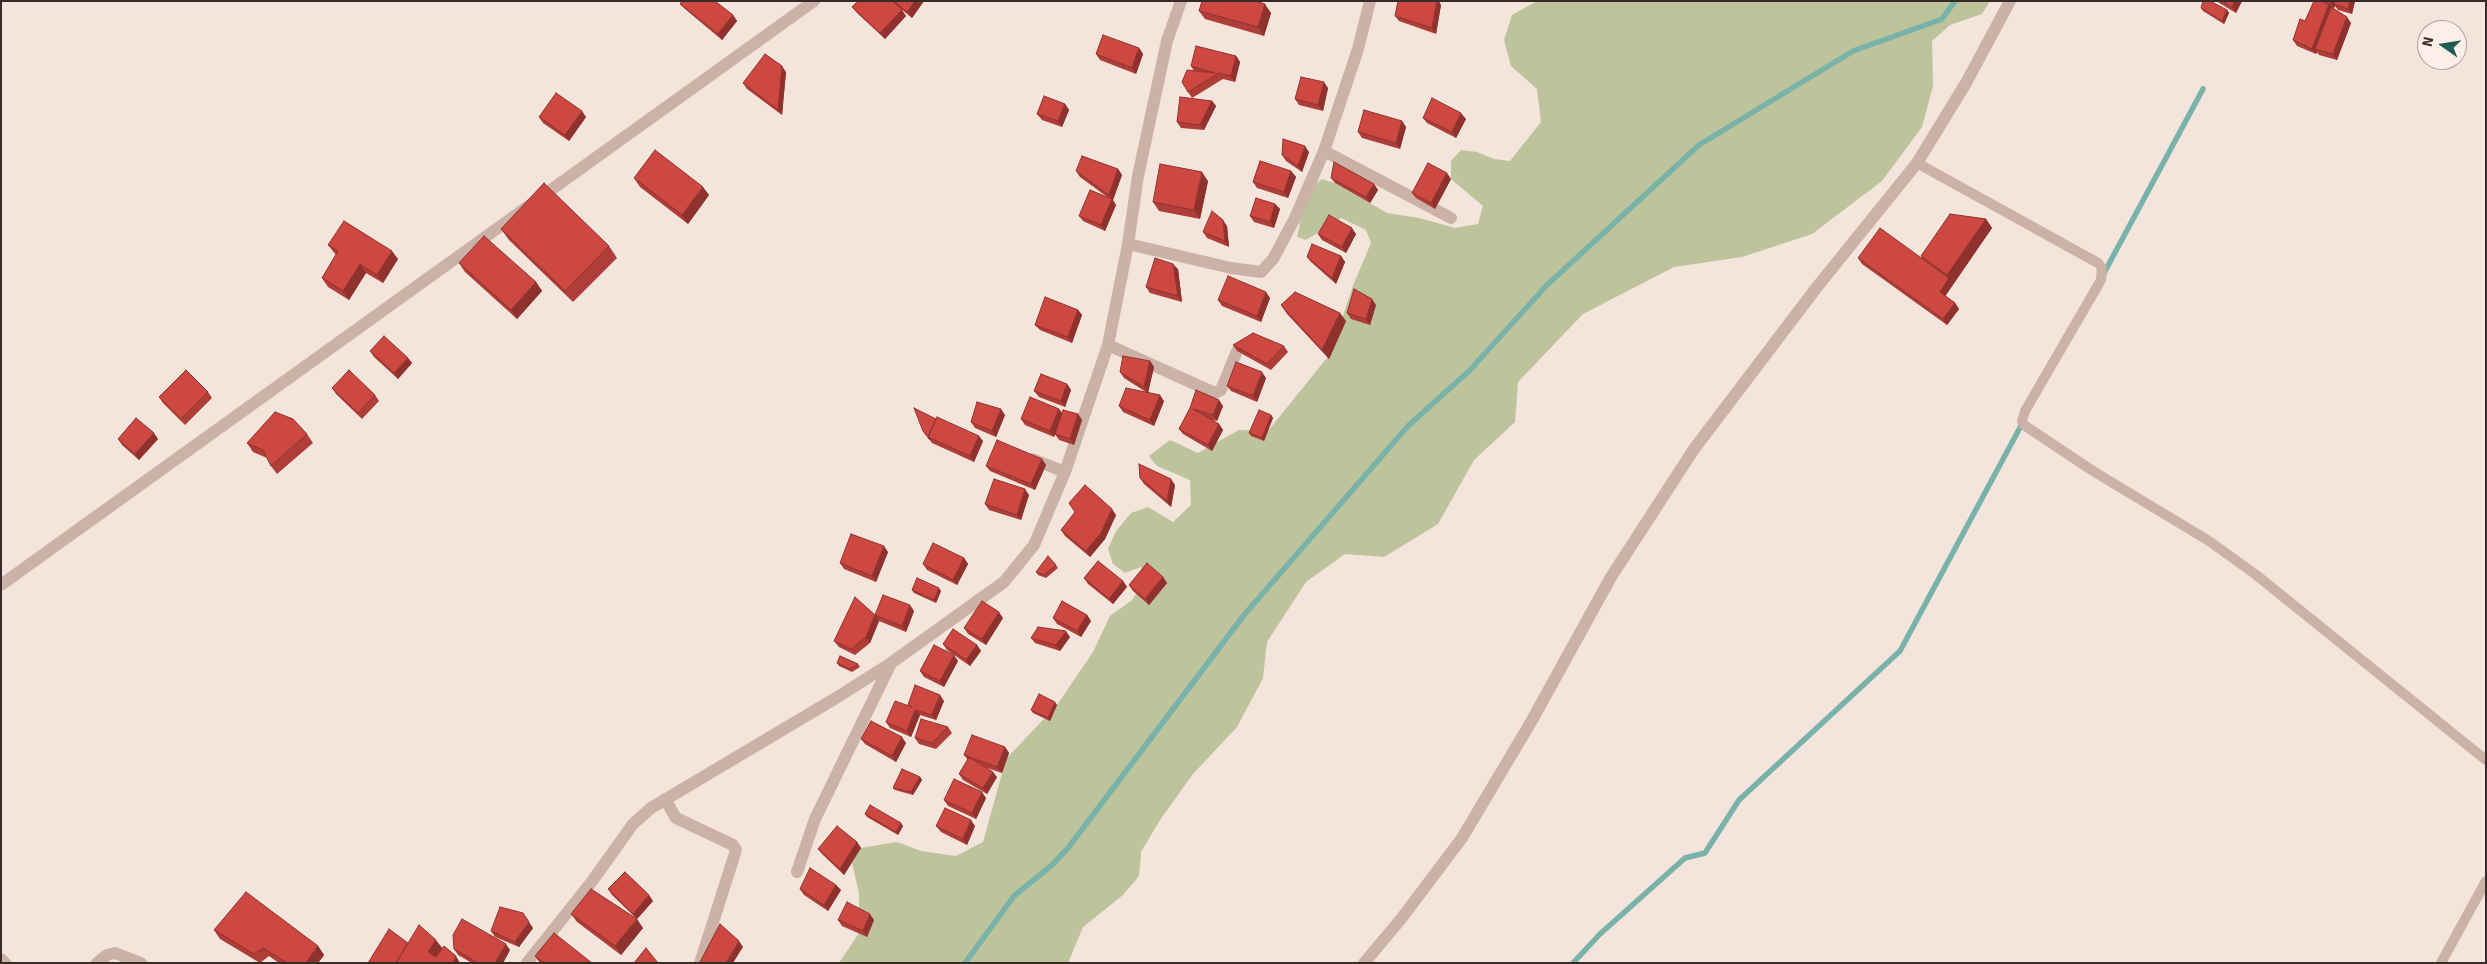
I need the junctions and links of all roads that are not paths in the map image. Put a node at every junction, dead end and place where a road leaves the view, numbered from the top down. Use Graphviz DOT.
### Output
graph roads {
  1 [pos="814,1"];
  2 [pos="1181,1"];
  3 [pos="1370,1"];
  4 [pos="2010,1"];
  5 [pos="1324,151"];
  6 [pos="1917,163"];
  7 [pos="1451,218"];
  8 [pos="1128,244"];
  9 [pos="1108,345"];
  10 [pos="1237,351"];
  11 [pos="1019,453"];
  12 [pos="1064,472"];
  13 [pos="1,585"];
  14 [pos="891,663"];
  15 [pos="2486,760"];
  16 [pos="665,799"];
  17 [pos="797,872"];
  18 [pos="2486,881"];
  19 [pos="1,958"];
  20 [pos="5,963"];
  21 [pos="96,963"];
  22 [pos="141,963"];
  23 [pos="527,963"];
  24 [pos="700,963"];
  25 [pos="1364,963"];
  26 [pos="2441,963"];
  1 -- 13 [label="street"];
  2 -- 8 [label="street"];
  3 -- 5 [label="street"];
  4 -- 6 [label="street"];
  5 -- 7 [label="street"];
  5 -- 8 [label="street"];
  6 -- 15 [label="lane"];
  6 -- 25 [label="street"];
  8 -- 9 [label="street"];
  9 -- 10 [label="street"];
  9 -- 12 [label="street"];
  11 -- 12 [label="street"];
  12 -- 14 [label="street"];
  14 -- 16 [label="street"];
  14 -- 17 [label="street"];
  16 -- 23 [label="street"];
  16 -- 24 [label="street"];
  18 -- 26 [label="lane"];
  19 -- 20 [label="street"];
  21 -- 22 [label="street"];
}
